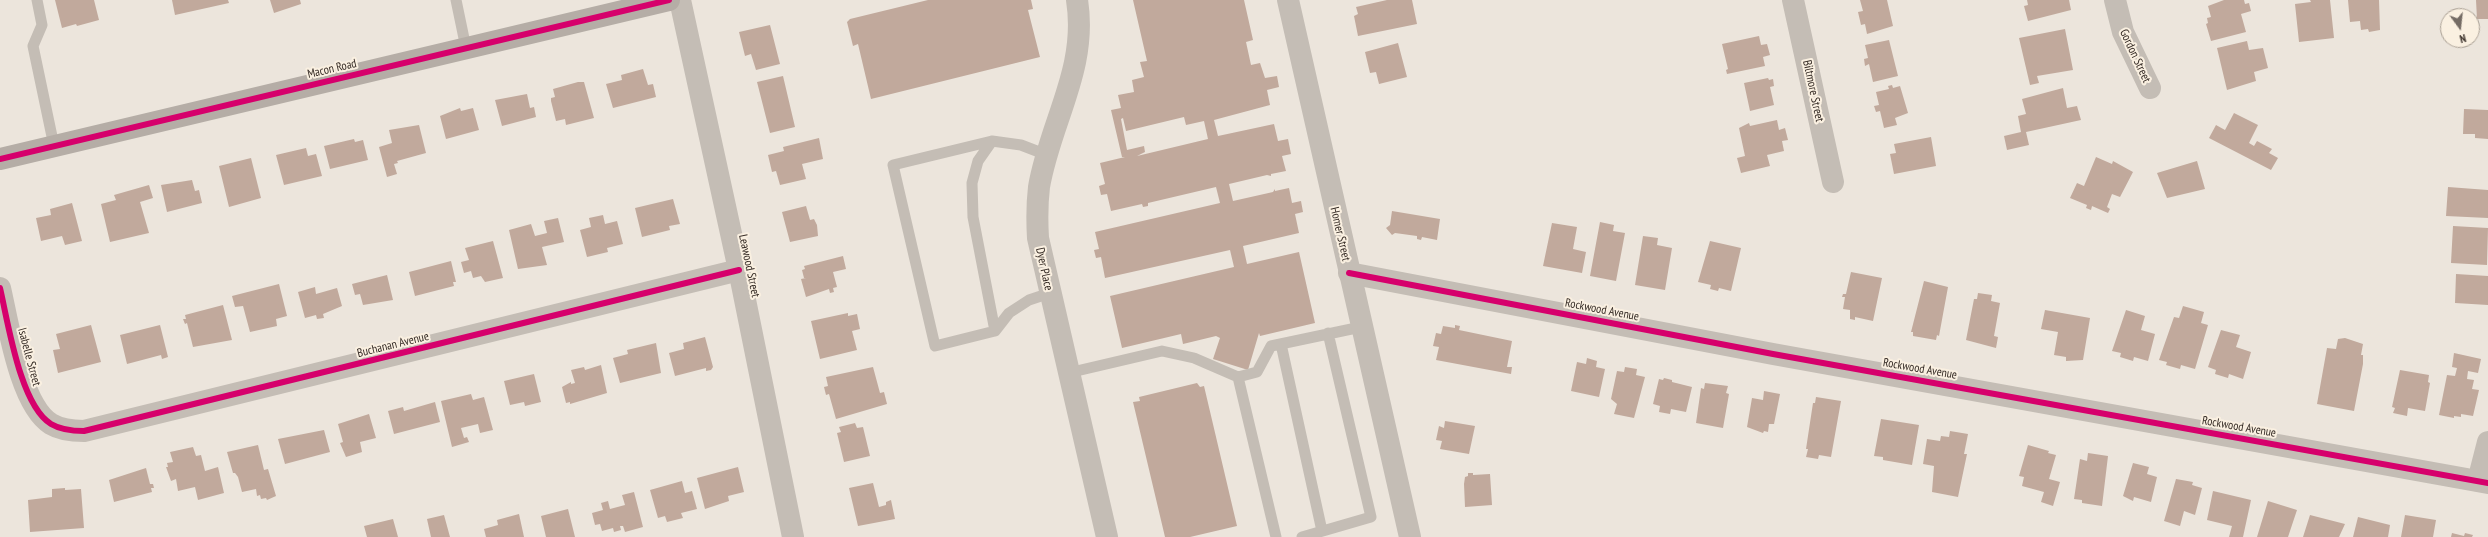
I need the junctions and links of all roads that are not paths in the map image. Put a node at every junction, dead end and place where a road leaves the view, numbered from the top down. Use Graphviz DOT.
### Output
graph roads {
  1 [pos="37,0"];
  2 [pos="456,0"];
  3 [pos="670,0"];
  4 [pos="680,0"];
  5 [pos="1077,0"];
  6 [pos="1288,0"];
  7 [pos="1793,0"];
  8 [pos="2115,0"];
  9 [pos="466,48"];
  10 [pos="2150,88"];
  11 [pos="992,141"];
  12 [pos="54,146"];
  13 [pos="1047,155"];
  14 [pos="0,159"];
  15 [pos="1833,182"];
  16 [pos="740,270"];
  17 [pos="1349,273"];
  18 [pos="0,288"];
  19 [pos="1050,293"];
  20 [pos="1362,327"];
  21 [pos="995,331"];
  22 [pos="1328,333"];
  23 [pos="1281,344"];
  24 [pos="1068,373"];
  25 [pos="1238,377"];
  26 [pos="51,424"];
  27 [pos="2488,442"];
  28 [pos="2483,482"];
  29 [pos="1322,531"];
  30 [pos="788,536"];
  31 [pos="1107,537"];
  32 [pos="1276,537"];
  33 [pos="1302,537"];
  34 [pos="1410,537"];
  1 -- 12 [label="lane"];
  2 -- 9 [label="lane"];
  3 -- 9 [label="main road, Macon Road"];
  4 -- 16 [label="street, Leawood Street"];
  5 -- 13 [label="street, Dyer Place"];
  6 -- 17 [label="street, Homer Street"];
  7 -- 15 [label="street, Biltmore Street"];
  8 -- 10 [label="street, Gordon Street"];
  9 -- 12 [label="main road, Macon Road"];
  11 -- 13 [label="lane"];
  11 -- 21 [label="lane"];
  11 -- 21 [label="lane"];
  12 -- 14 [label="main road, Macon Road"];
  13 -- 19 [label="street, Dyer Place"];
  16 -- 26 [label="street, Buchanan Avenue"];
  16 -- 30 [label="street, Leawood Street"];
  17 -- 20 [label="street, Homer Street"];
  17 -- 28 [label="street, Rockwood Avenue"];
  18 -- 26 [label="street, Isabelle Street"];
  19 -- 21 [label="lane"];
  19 -- 24 [label="street, Dyer Place"];
  20 -- 22 [label="lane"];
  20 -- 34 [label="street, Homer Street"];
  22 -- 23 [label="lane"];
  22 -- 29 [label="lane"];
  23 -- 25 [label="lane"];
  23 -- 29 [label="lane"];
  24 -- 25 [label="lane"];
  24 -- 31 [label="street, Dyer Place"];
  25 -- 32 [label="lane"];
  27 -- 28 [label="street"];
  29 -- 33 [label="lane"];
}
